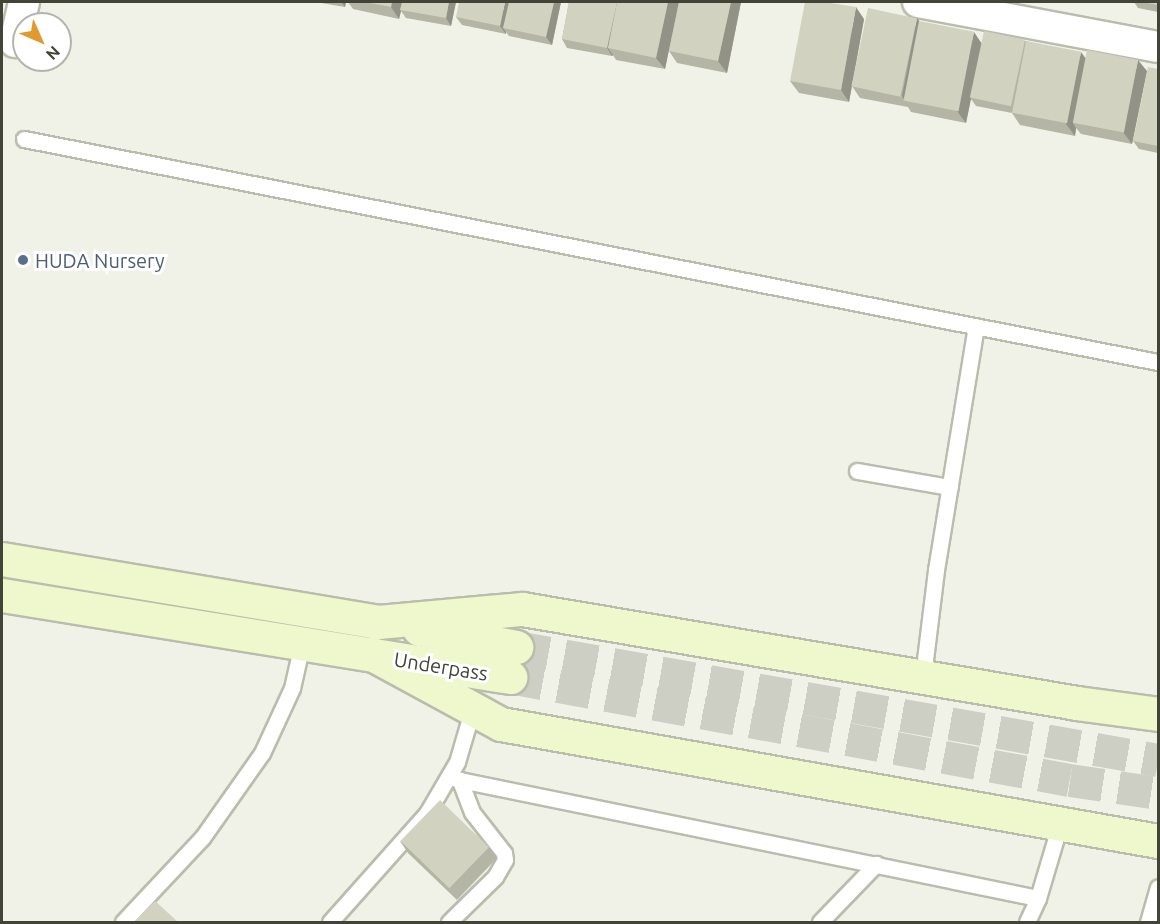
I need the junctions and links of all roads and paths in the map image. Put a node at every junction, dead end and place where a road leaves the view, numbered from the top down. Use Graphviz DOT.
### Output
graph roads {
  1 [pos="918,2"];
  2 [pos="1158,47"];
  3 [pos="24,139"];
  4 [pos="976,326"];
  5 [pos="1158,362"];
  6 [pos="857,471"];
  7 [pos="950,487"];
  8 [pos="2,559"];
  9 [pos="2,595"];
  10 [pos="378,622"];
  11 [pos="302,644"];
  12 [pos="372,654"];
  13 [pos="923,676"];
  14 [pos="472,711"];
  15 [pos="1158,714"];
  16 [pos="455,778"];
  17 [pos="1060,824"];
  18 [pos="1158,841"];
  19 [pos="876,864"];
  20 [pos="1158,887"];
  21 [pos="1038,898"];
  22 [pos="123,922"];
  23 [pos="330,922"];
  24 [pos="449,922"];
  25 [pos="820,922"];
  26 [pos="1027,922"];
  27 [pos="1148,922"];
  1 -- 2 [label="street"];
  3 -- 4 [label="lane"];
  4 -- 5 [label="lane"];
  4 -- 7 [label="lane"];
  6 -- 7 [label="lane"];
  7 -- 13 [label="lane"];
  8 -- 10 [label="main road"];
  9 -- 11 [label="main road, Underpass"];
  10 -- 12 [label="main road, Underpass"];
  10 -- 13 [label="main road"];
  11 -- 12 [label="main road, Underpass"];
  11 -- 22 [label="lane"];
  12 -- 14 [label="main road"];
  13 -- 15 [label="main road"];
  14 -- 16 [label="lane"];
  14 -- 17 [label="main road"];
  16 -- 19 [label="lane"];
  16 -- 23 [label="lane"];
  16 -- 24 [label="lane"];
  17 -- 18 [label="main road"];
  17 -- 21 [label="lane"];
  19 -- 21 [label="lane"];
  19 -- 25 [label="lane"];
  20 -- 27 [label="lane"];
  21 -- 26 [label="lane"];
}
